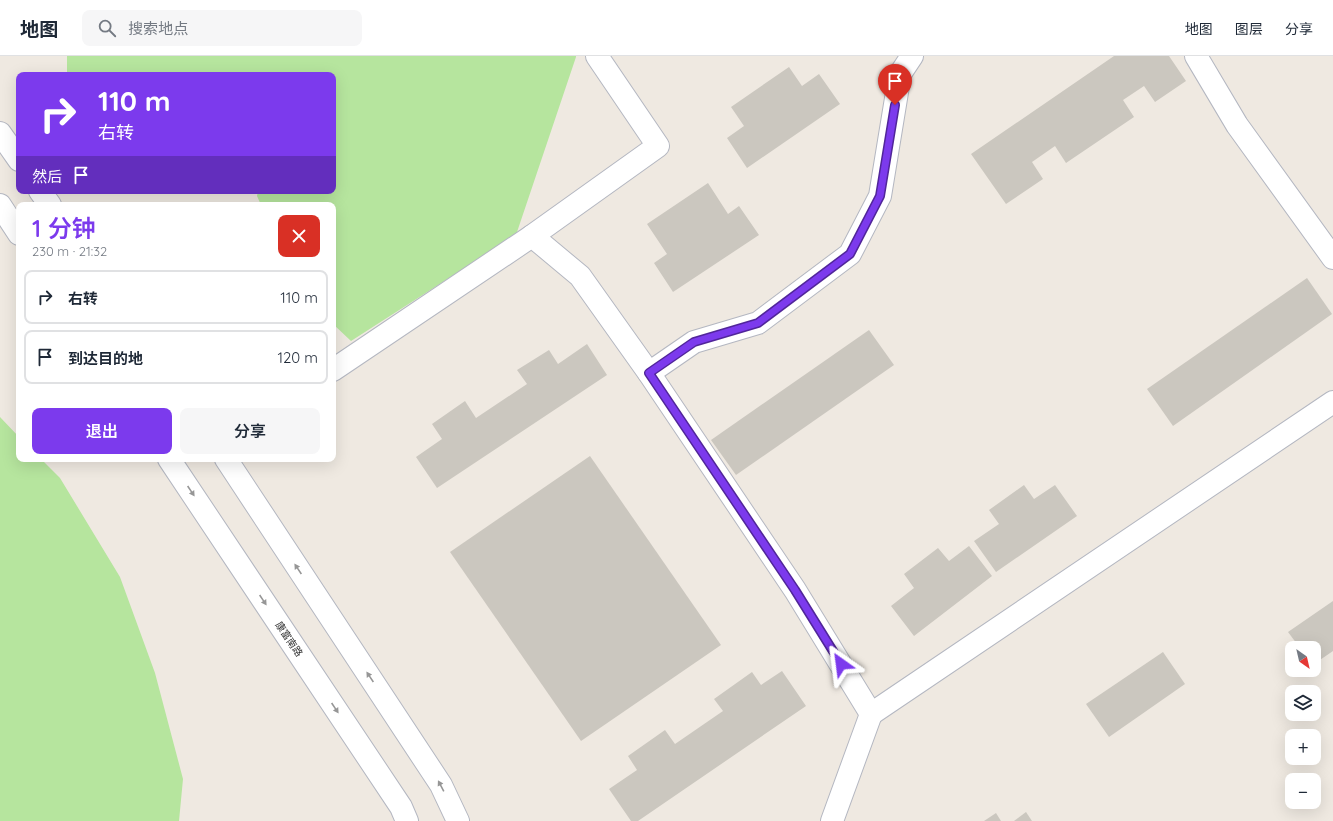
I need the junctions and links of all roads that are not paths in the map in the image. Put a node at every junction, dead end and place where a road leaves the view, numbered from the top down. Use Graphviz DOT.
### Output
graph roads {
  1 [pos="596,56"];
  2 [pos="912,56"];
  3 [pos="1196,56"];
  4 [pos="0,133"];
  5 [pos="16,156"];
  6 [pos="0,205"];
  7 [pos="16,229"];
  8 [pos="532,236"];
  9 [pos="1333,258"];
  10 [pos="336,368"];
  11 [pos="649,373"];
  12 [pos="1333,402"];
  13 [pos="171,462"];
  14 [pos="228,462"];
  15 [pos="871,714"];
  16 [pos="407,821"];
  17 [pos="458,821"];
  18 [pos="832,821"];
  1 -- 8 [label="street"];
  2 -- 11 [label="street"];
  3 -- 9 [label="street"];
  4 -- 5 [label="street"];
  6 -- 7 [label="street"];
  8 -- 10 [label="street"];
  8 -- 11 [label="street"];
  11 -- 15 [label="street"];
  12 -- 15 [label="street"];
  13 -- 16 [label="street, 康富南路, one-way"];
  17 -- 14 [label="street, one-way"];
  15 -- 18 [label="street"];
}
